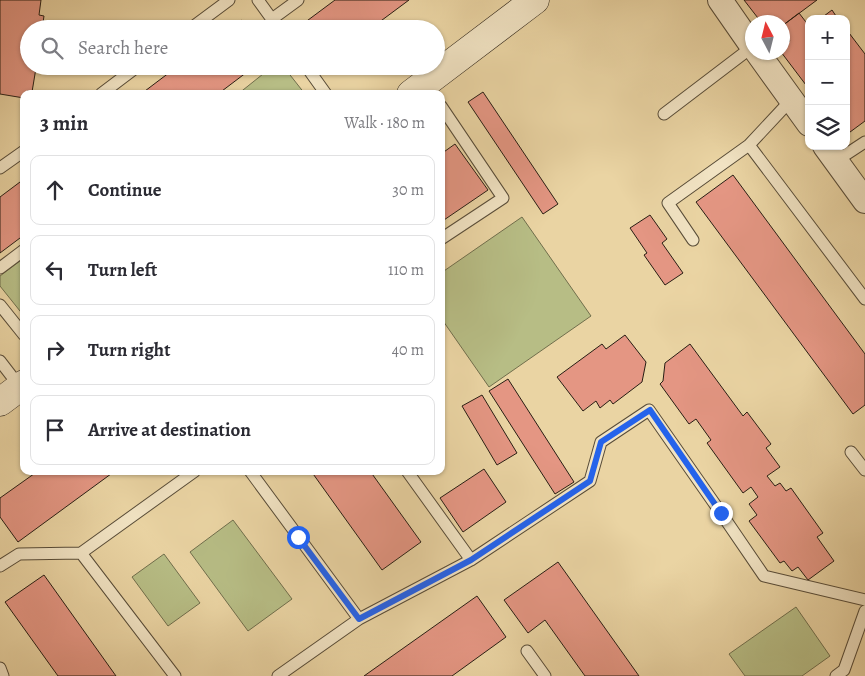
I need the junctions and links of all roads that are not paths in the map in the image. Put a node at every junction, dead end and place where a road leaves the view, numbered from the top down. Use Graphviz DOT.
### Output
graph roads {
  1 [pos="229,0"];
  2 [pos="258,0"];
  3 [pos="298,0"];
  4 [pos="536,0"];
  5 [pos="720,0"];
  6 [pos="202,20"];
  7 [pos="273,20"];
  8 [pos="280,20"];
  9 [pos="745,36"];
  10 [pos="745,51"];
  11 [pos="764,60"];
  12 [pos="445,72"];
  13 [pos="126,75"];
  14 [pos="312,75"];
  15 [pos="442,75"];
  16 [pos="106,90"];
  17 [pos="323,90"];
  18 [pos="423,90"];
  19 [pos="791,100"];
  20 [pos="445,112"];
  21 [pos="664,114"];
  22 [pos="805,119"];
  23 [pos="865,142"];
  24 [pos="749,145"];
  25 [pos="20,153"];
  26 [pos="831,154"];
  27 [pos="0,168"];
  28 [pos="865,201"];
  29 [pos="445,236"];
  30 [pos="693,240"];
  31 [pos="20,253"];
  32 [pos="0,268"];
  33 [pos="865,299"];
  34 [pos="0,305"];
  35 [pos="20,330"];
  36 [pos="0,361"];
  37 [pos="15,391"];
  38 [pos="851,452"];
  39 [pos="865,470"];
  40 [pos="189,475"];
  41 [pos="253,475"];
  42 [pos="410,475"];
  43 [pos="81,553"];
  44 [pos="471,560"];
  45 [pos="0,566"];
  46 [pos="865,600"];
  47 [pos="865,611"];
  48 [pos="359,619"];
  49 [pos="527,651"];
  50 [pos="0,668"];
  51 [pos="3,676"];
  52 [pos="175,676"];
  53 [pos="278,676"];
  54 [pos="545,676"];
  55 [pos="836,676"];
  1 -- 6 [label="lane"];
  2 -- 7 [label="lane"];
  3 -- 8 [label="lane"];
  4 -- 12 [label="main road"];
  5 -- 9 [label="street"];
  10 -- 21 [label="lane"];
  11 -- 19 [label="street"];
  13 -- 16 [label="lane"];
  14 -- 17 [label="lane"];
  15 -- 18 [label="main road"];
  19 -- 22 [label="street"];
  19 -- 24 [label="lane"];
  20 -- 29 [label="lane"];
  23 -- 26 [label="lane"];
  24 -- 30 [label="lane"];
  24 -- 33 [label="lane"];
  25 -- 27 [label="lane"];
  26 -- 28 [label="street"];
  31 -- 32 [label="lane"];
  34 -- 35 [label="lane"];
  36 -- 37 [label="lane"];
  38 -- 39 [label="lane"];
  40 -- 43 [label="lane"];
  41 -- 48 [label="lane"];
  42 -- 44 [label="lane"];
  43 -- 45 [label="lane"];
  43 -- 52 [label="lane"];
  44 -- 46 [label="lane"];
  44 -- 48 [label="lane"];
  47 -- 55 [label="lane"];
  48 -- 53 [label="lane"];
  49 -- 54 [label="lane"];
  50 -- 51 [label="lane"];
}
